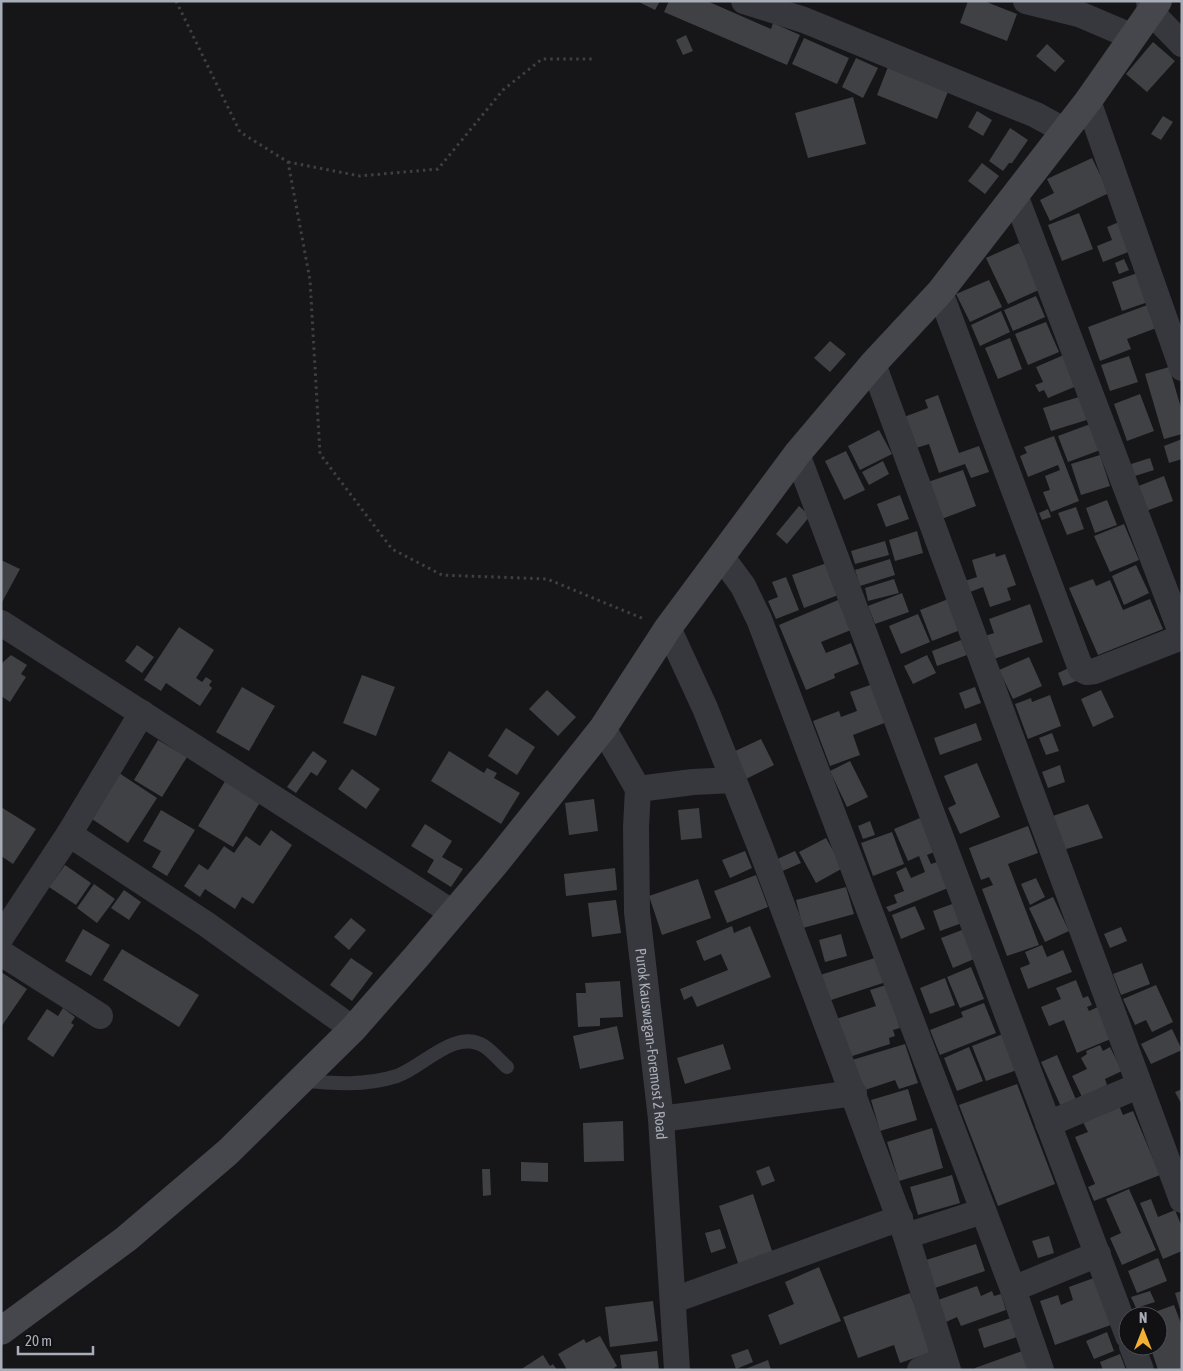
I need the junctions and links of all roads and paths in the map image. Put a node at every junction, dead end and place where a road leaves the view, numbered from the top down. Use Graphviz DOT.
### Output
graph roads {
  1 [pos="176,1"];
  2 [pos="744,1"];
  3 [pos="1026,1"];
  4 [pos="1152,5"];
  5 [pos="806,10"];
  6 [pos="1133,37"];
  7 [pos="1182,44"];
  8 [pos="594,59"];
  9 [pos="1088,101"];
  10 [pos="1064,132"];
  11 [pos="288,162"];
  12 [pos="1015,195"];
  13 [pos="940,292"];
  14 [pos="872,364"];
  15 [pos="1182,366"];
  16 [pos="797,454"];
  17 [pos="722,556"];
  18 [pos="1,623"];
  19 [pos="668,628"];
  20 [pos="1182,636"];
  21 [pos="142,713"];
  22 [pos="603,728"];
  23 [pos="734,780"];
  24 [pos="638,789"];
  25 [pos="69,834"];
  26 [pos="453,913"];
  27 [pos="1,937"];
  28 [pos="1,953"];
  29 [pos="100,1016"];
  30 [pos="353,1029"];
  31 [pos="507,1068"];
  32 [pos="301,1080"];
  33 [pos="1138,1086"];
  34 [pos="854,1093"];
  35 [pos="661,1119"];
  36 [pos="1048,1124"];
  37 [pos="1182,1200"];
  38 [pos="983,1211"];
  39 [pos="903,1227"];
  40 [pos="1098,1254"];
  41 [pos="1013,1289"];
  42 [pos="674,1300"];
  43 [pos="1118,1309"];
  44 [pos="1,1331"];
  45 [pos="1136,1356"];
  46 [pos="937,1367"];
  47 [pos="677,1370"];
  48 [pos="1041,1370"];
  49 [pos="1141,1370"];
  1 -- 11 [label="path"];
  2 -- 5 [label="street"];
  3 -- 6 [label="street"];
  4 -- 6 [label="main road"];
  4 -- 7 [label="street"];
  5 -- 10 [label="street"];
  6 -- 9 [label="main road"];
  8 -- 11 [label="path"];
  9 -- 10 [label="main road"];
  9 -- 15 [label="street"];
  10 -- 12 [label="main road"];
  11 -- 19 [label="path"];
  12 -- 13 [label="main road"];
  12 -- 20 [label="street"];
  13 -- 14 [label="main road"];
  13 -- 20 [label="street"];
  14 -- 16 [label="main road"];
  14 -- 33 [label="street"];
  16 -- 17 [label="main road"];
  16 -- 36 [label="street"];
  17 -- 19 [label="main road"];
  17 -- 38 [label="street"];
  18 -- 21 [label="street"];
  19 -- 22 [label="main road"];
  19 -- 23 [label="street"];
  21 -- 25 [label="street"];
  21 -- 26 [label="street"];
  22 -- 24 [label="street"];
  22 -- 26 [label="main road"];
  23 -- 24 [label="street"];
  23 -- 34 [label="street"];
  24 -- 35 [label="street, Purok Kauswagan-Foremost 2 Road"];
  25 -- 27 [label="street"];
  25 -- 30 [label="street"];
  26 -- 30 [label="main road"];
  28 -- 29 [label="street"];
  30 -- 32 [label="main road"];
  31 -- 32 [label="lane"];
  32 -- 44 [label="main road"];
  33 -- 36 [label="street"];
  33 -- 37 [label="street"];
  34 -- 35 [label="street"];
  34 -- 39 [label="street"];
  35 -- 42 [label="street, Purok Kauswagan-Foremost 2 Road"];
  36 -- 40 [label="street"];
  38 -- 39 [label="street"];
  38 -- 41 [label="street"];
  39 -- 42 [label="street"];
  39 -- 46 [label="street"];
  40 -- 41 [label="street"];
  40 -- 43 [label="street"];
  41 -- 48 [label="street"];
  42 -- 47 [label="street, Purok Kauswagan-Foremost 2 Road"];
  45 -- 49 [label="street"];
}
